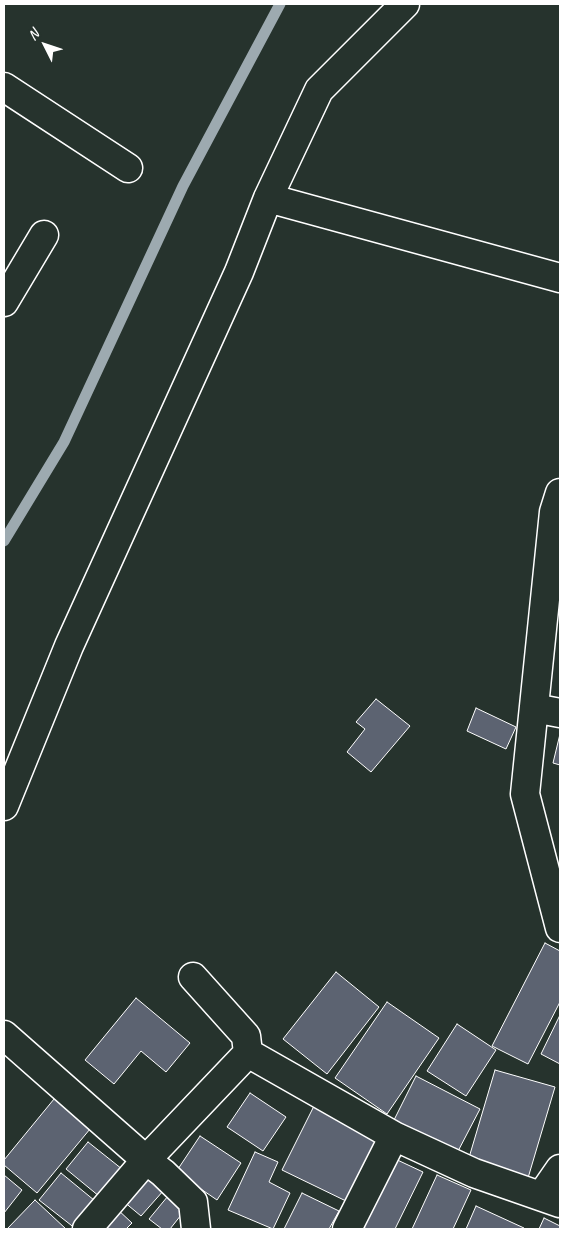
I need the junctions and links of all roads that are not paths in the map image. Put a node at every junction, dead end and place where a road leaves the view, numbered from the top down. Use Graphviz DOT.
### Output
graph roads {
  1 [pos="404,4"];
  2 [pos="4,87"];
  3 [pos="128,168"];
  4 [pos="268,198"];
  5 [pos="44,234"];
  6 [pos="560,278"];
  7 [pos="4,302"];
  8 [pos="560,493"];
  9 [pos="547,710"];
  10 [pos="4,806"];
  11 [pos="560,928"];
  12 [pos="194,977"];
  13 [pos="4,1035"];
  14 [pos="248,1053"];
  15 [pos="394,1136"];
  16 [pos="146,1160"];
  17 [pos="560,1169"];
  18 [pos="551,1199"];
  19 [pos="87,1229"];
  20 [pos="196,1229"];
  21 [pos="347,1229"];
  1 -- 4 [label="street"];
  2 -- 3 [label="street"];
  4 -- 6 [label="street"];
  4 -- 10 [label="street"];
  5 -- 7 [label="street"];
  8 -- 9 [label="street"];
  9 -- 11 [label="street"];
  12 -- 14 [label="street"];
  13 -- 16 [label="street"];
  14 -- 15 [label="street"];
  14 -- 16 [label="street"];
  15 -- 18 [label="street"];
  15 -- 21 [label="street"];
  16 -- 19 [label="street"];
  16 -- 20 [label="street"];
  17 -- 18 [label="street"];
}
